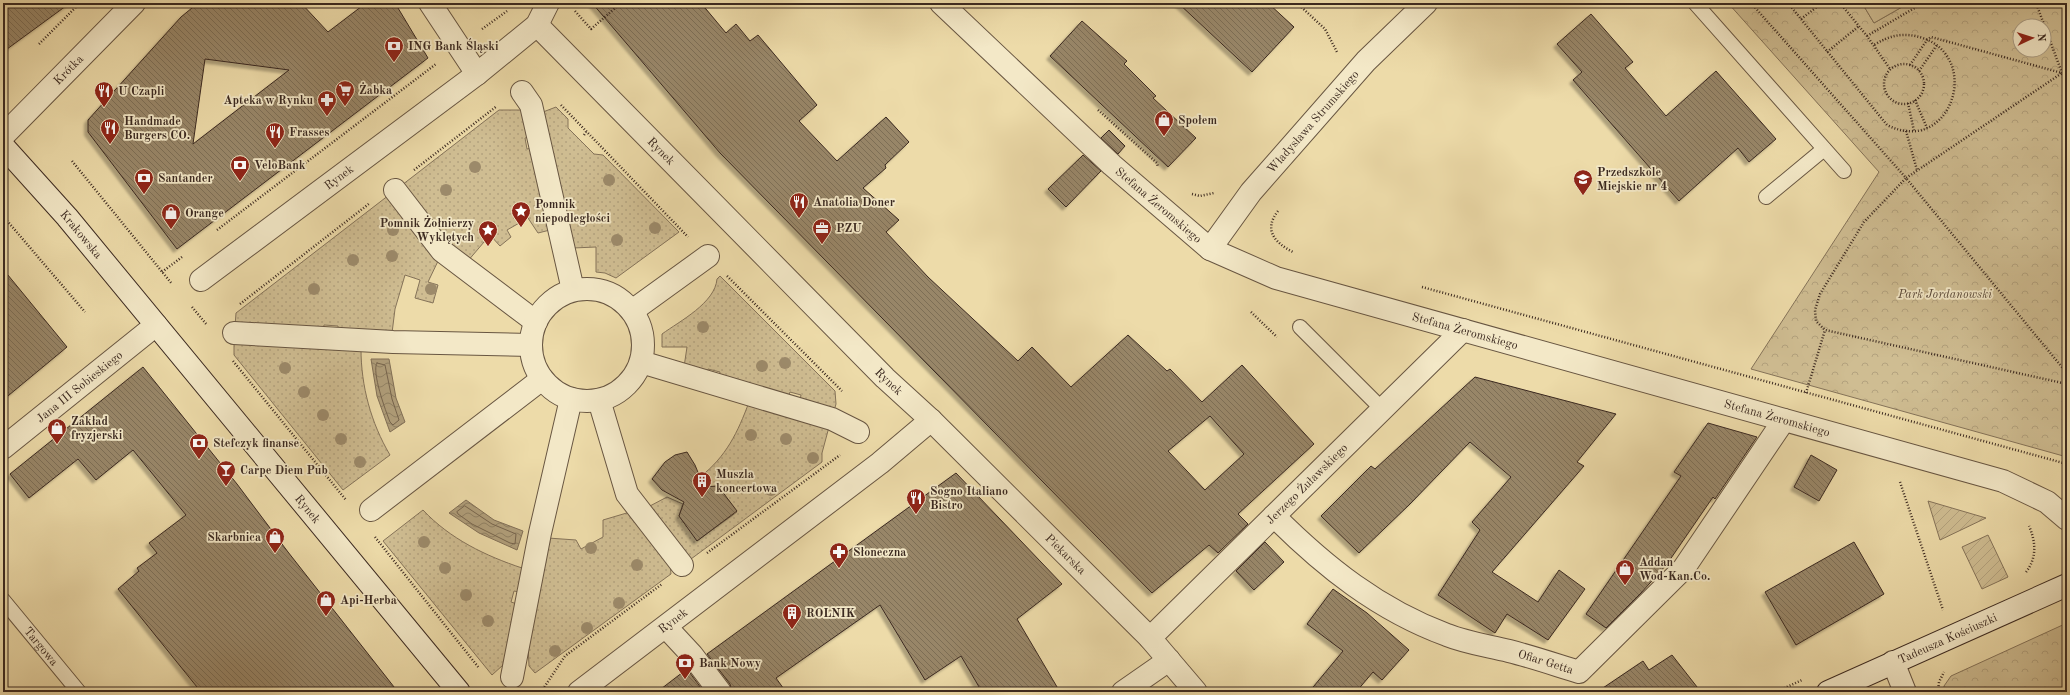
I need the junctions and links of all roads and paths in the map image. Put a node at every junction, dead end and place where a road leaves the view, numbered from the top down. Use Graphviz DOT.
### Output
graph roads {
  1 [pos="80,3"];
  2 [pos="134,3"];
  3 [pos="430,3"];
  4 [pos="548,3"];
  5 [pos="621,3"];
  6 [pos="942,3"];
  7 [pos="1297,3"];
  8 [pos="1426,3"];
  9 [pos="1695,3"];
  10 [pos="1751,3"];
  11 [pos="1788,3"];
  12 [pos="1822,3"];
  13 [pos="1840,3"];
  14 [pos="1923,3"];
  15 [pos="2036,3"];
  16 [pos="511,7"];
  17 [pos="571,7"];
  18 [pos="1801,19"];
  19 [pos="537,24"];
  20 [pos="1859,26"];
  21 [pos="482,29"];
  22 [pos="1867,36"];
  23 [pos="1927,40"];
  24 [pos="39,44"];
  25 [pos="1874,45"];
  26 [pos="1937,46"];
  27 [pos="1827,52"];
  28 [pos="1337,54"];
  29 [pos="438,62"];
  30 [pos="1910,65"];
  31 [pos="1890,69"];
  32 [pos="1919,71"];
  33 [pos="2062,73"];
  34 [pos="477,74"];
  35 [pos="2067,83"];
  36 [pos="529,95"];
  37 [pos="1915,100"];
  38 [pos="501,102"];
  39 [pos="1908,103"];
  40 [pos="1096,108"];
  41 [pos="1927,128"];
  42 [pos="1906,131"];
  43 [pos="1914,131"];
  44 [pos="586,132"];
  45 [pos="584,135"];
  46 [pos="3,136"];
  47 [pos="3,146"];
  48 [pos="1824,149"];
  49 [pos="72,161"];
  50 [pos="1158,168"];
  51 [pos="1917,170"];
  52 [pos="1844,171"];
  53 [pos="410,172"];
  54 [pos="1906,178"];
  55 [pos="395,190"];
  56 [pos="1219,191"];
  57 [pos="1188,194"];
  58 [pos="1766,197"];
  59 [pos="374,200"];
  60 [pos="1278,211"];
  61 [pos="3,216"];
  62 [pos="212,234"];
  63 [pos="1210,250"];
  64 [pos="1294,252"];
  65 [pos="187,253"];
  66 [pos="708,256"];
  67 [pos="201,280"];
  68 [pos="1416,286"];
  69 [pos="573,290"];
  70 [pos="187,301"];
  71 [pos="237,306"];
  72 [pos="632,311"];
  73 [pos="85,312"];
  74 [pos="1252,312"];
  75 [pos="536,322"];
  76 [pos="156,325"];
  77 [pos="207,326"];
  78 [pos="1300,327"];
  79 [pos="1464,330"];
  80 [pos="1826,330"];
  81 [pos="234,334"];
  82 [pos="1279,339"];
  83 [pos="531,345"];
  84 [pos="231,359"];
  85 [pos="641,362"];
  86 [pos="2067,371"];
  87 [pos="542,378"];
  88 [pos="2067,384"];
  89 [pos="2067,389"];
  90 [pos="1806,392"];
  91 [pos="571,399"];
  92 [pos="599,400"];
  93 [pos="1382,409"];
  94 [pos="931,420"];
  95 [pos="1784,420"];
  96 [pos="858,426"];
  97 [pos="3,448"];
  98 [pos="2014,449"];
  99 [pos="2067,464"];
  100 [pos="1899,479"];
  101 [pos="2003,481"];
  102 [pos="350,506"];
  103 [pos="1274,516"];
  104 [pos="2067,519"];
  105 [pos="371,520"];
  106 [pos="2028,524"];
  107 [pos="682,565"];
  108 [pos="2023,574"];
  109 [pos="2067,585"];
  110 [pos="3,600"];
  111 [pos="1944,614"];
  112 [pos="666,627"];
  113 [pos="1150,638"];
  114 [pos="1169,660"];
  115 [pos="1893,662"];
  116 [pos="1947,668"];
  117 [pos="483,673"];
  118 [pos="512,677"];
  119 [pos="79,692"];
  120 [pos="459,692"];
  121 [pos="579,692"];
  122 [pos="720,692"];
  123 [pos="1123,692"];
  124 [pos="1196,692"];
  125 [pos="1828,692"];
  126 [pos="1905,692"];
  127 [pos="1938,692"];
  1 -- 24 [label="path"];
  2 -- 46 [label="street, Krótka"];
  3 -- 34 [label="street"];
  4 -- 19 [label="street"];
  5 -- 17 [label="path"];
  6 -- 63 [label="street, Stefana Żeromskiego"];
  7 -- 28 [label="path"];
  8 -- 63 [label="street, Władysława Strumskiego"];
  9 -- 48 [label="lane"];
  10 -- 54 [label="path"];
  11 -- 18 [label="path"];
  12 -- 18 [label="path"];
  13 -- 20 [label="path"];
  14 -- 22 [label="path"];
  15 -- 33 [label="path"];
  16 -- 21 [label="path"];
  18 -- 27 [label="path"];
  19 -- 34 [label="street"];
  19 -- 94 [label="street, Rynek"];
  20 -- 22 [label="path"];
  20 -- 27 [label="path"];
  22 -- 25 [label="path"];
  23 -- 25 [label="path"];
  23 -- 26 [label="path"];
  23 -- 30 [label="path"];
  23 -- 33 [label="path"];
  25 -- 31 [label="path"];
  26 -- 32 [label="path"];
  26 -- 41 [label="path"];
  27 -- 42 [label="path"];
  29 -- 62 [label="path"];
  30 -- 31 [label="path"];
  30 -- 32 [label="path"];
  31 -- 39 [label="path"];
  32 -- 37 [label="path"];
  33 -- 35 [label="path"];
  33 -- 51 [label="path"];
  34 -- 67 [label="street, Rynek"];
  36 -- 69 [label="street"];
  37 -- 39 [label="path"];
  37 -- 41 [label="path"];
  38 -- 53 [label="path"];
  39 -- 43 [label="path"];
  40 -- 50 [label="path"];
  41 -- 43 [label="path"];
  42 -- 43 [label="path"];
  42 -- 51 [label="path"];
  44 -- 45 [label="path"];
  47 -- 76 [label="street, Krakowska"];
  48 -- 52 [label="lane"];
  48 -- 58 [label="lane"];
  49 -- 65 [label="path"];
  51 -- 54 [label="path"];
  54 -- 80 [label="path"];
  54 -- 86 [label="path"];
  55 -- 75 [label="street"];
  56 -- 57 [label="path"];
  59 -- 71 [label="path"];
  60 -- 64 [label="path"];
  61 -- 73 [label="path"];
  63 -- 79 [label="street, Stefana Żeromskiego"];
  66 -- 72 [label="street"];
  68 -- 90 [label="path"];
  69 -- 72 [label="street"];
  69 -- 75 [label="street"];
  70 -- 77 [label="path"];
  72 -- 85 [label="street"];
  74 -- 82 [label="path"];
  75 -- 83 [label="street"];
  76 -- 97 [label="street, Jana III Sobieskiego"];
  76 -- 120 [label="street, Rynek"];
  78 -- 93 [label="lane"];
  79 -- 93 [label="street, Jerzego Żuławskiego"];
  79 -- 95 [label="street, Stefana Żeromskiego"];
  80 -- 88 [label="path"];
  80 -- 90 [label="path"];
  81 -- 83 [label="street"];
  83 -- 87 [label="street"];
  84 -- 102 [label="path"];
  85 -- 92 [label="street"];
  85 -- 96 [label="street"];
  86 -- 88 [label="path"];
  87 -- 91 [label="street"];
  87 -- 105 [label="street"];
  88 -- 89 [label="path"];
  90 -- 98 [label="path"];
  91 -- 92 [label="street"];
  91 -- 118 [label="street"];
  92 -- 107 [label="street"];
  93 -- 103 [label="street, Jerzego Żuławskiego"];
  94 -- 112 [label="street, Rynek"];
  94 -- 113 [label="street, Piekarska"];
  95 -- 101 [label="street, Stefana Żeromskiego"];
  95 -- 103 [label="street, Ofiar Getta"];
  98 -- 99 [label="path"];
  98 -- 101 [label="path"];
  100 -- 111 [label="path"];
  101 -- 104 [label="street, Stefana Żeromskiego"];
  103 -- 113 [label="street, Jerzego Żuławskiego"];
  105 -- 117 [label="path"];
  106 -- 108 [label="path"];
  109 -- 115 [label="street, Tadeusza Kościuszki"];
  110 -- 119 [label="lane, Targowa"];
  112 -- 121 [label="street, Rynek"];
  112 -- 122 [label="street"];
  113 -- 114 [label="street, Piekarska"];
  114 -- 123 [label="street"];
  114 -- 124 [label="street, Piekarska"];
  115 -- 125 [label="street, Tadeusza Kościuszki"];
  115 -- 126 [label="street"];
  116 -- 127 [label="path"];
}
